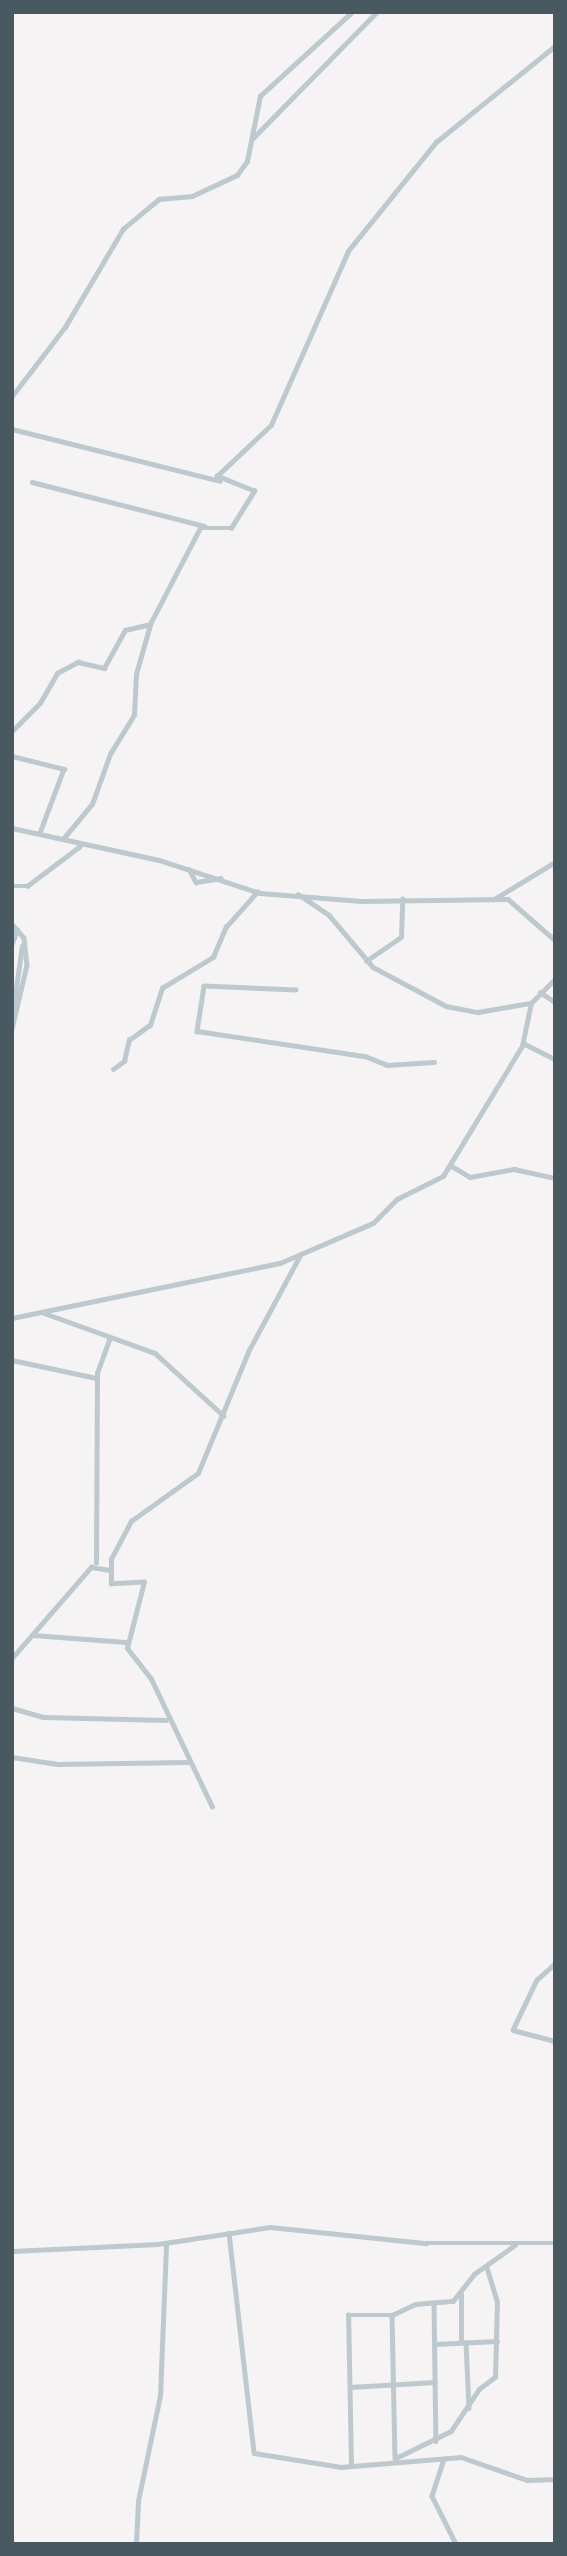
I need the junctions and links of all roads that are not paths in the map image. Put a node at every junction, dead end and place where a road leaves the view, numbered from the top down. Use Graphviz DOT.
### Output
graph roads {
  1 [pos="352,12"];
  2 [pos="377,12"];
  3 [pos="555,46"];
  4 [pos="250,143"];
  5 [pos="12,396"];
  6 [pos="12,429"];
  7 [pos="32,482"];
  8 [pos="220,482"];
  9 [pos="206,527"];
  10 [pos="150,624"];
  11 [pos="12,731"];
  12 [pos="12,756"];
  13 [pos="12,828"];
  14 [pos="40,833"];
  15 [pos="63,839"];
  16 [pos="80,846"];
  17 [pos="555,862"];
  18 [pos="189,869"];
  19 [pos="220,878"];
  20 [pos="12,886"];
  21 [pos="257,892"];
  22 [pos="296,893"];
  23 [pos="496,898"];
  24 [pos="402,899"];
  25 [pos="12,924"];
  26 [pos="17,930"];
  27 [pos="555,940"];
  28 [pos="12,944"];
  29 [pos="24,946"];
  30 [pos="366,961"];
  31 [pos="555,979"];
  32 [pos="296,990"];
  33 [pos="540,992"];
  34 [pos="555,1002"];
  35 [pos="531,1003"];
  36 [pos="12,1015"];
  37 [pos="12,1029"];
  38 [pos="523,1043"];
  39 [pos="555,1059"];
  40 [pos="434,1062"];
  41 [pos="113,1069"];
  42 [pos="450,1164"];
  43 [pos="555,1178"];
  44 [pos="300,1256"];
  45 [pos="44,1312"];
  46 [pos="12,1318"];
  47 [pos="110,1338"];
  48 [pos="12,1360"];
  49 [pos="97,1378"];
  50 [pos="225,1416"];
  51 [pos="96,1563"];
  52 [pos="110,1570"];
  53 [pos="33,1635"];
  54 [pos="126,1642"];
  55 [pos="12,1658"];
  56 [pos="12,1708"];
  57 [pos="166,1720"];
  58 [pos="12,1758"];
  59 [pos="188,1762"];
  60 [pos="212,1807"];
  61 [pos="555,1964"];
  62 [pos="555,2041"];
  63 [pos="229,2233"];
  64 [pos="167,2243"];
  65 [pos="555,2243"];
  66 [pos="159,2244"];
  67 [pos="516,2244"];
  68 [pos="163,2250"];
  69 [pos="12,2251"];
  70 [pos="486,2267"];
  71 [pos="461,2294"];
  72 [pos="434,2303"];
  73 [pos="392,2315"];
  74 [pos="497,2341"];
  75 [pos="464,2342"];
  76 [pos="434,2344"];
  77 [pos="435,2382"];
  78 [pos="393,2385"];
  79 [pos="350,2386"];
  80 [pos="469,2409"];
  81 [pos="436,2441"];
  82 [pos="395,2458"];
  83 [pos="444,2459"];
  84 [pos="351,2466"];
  85 [pos="555,2479"];
  86 [pos="136,2544"];
  87 [pos="456,2544"];
  1 -- 4 [label="street"];
  2 -- 4 [label="street"];
  3 -- 8 [label="street"];
  4 -- 5 [label="street"];
  6 -- 8 [label="street"];
  7 -- 9 [label="street"];
  8 -- 9 [label="street"];
  9 -- 10 [label="street"];
  10 -- 11 [label="street"];
  10 -- 15 [label="street"];
  12 -- 14 [label="street"];
  13 -- 14 [label="street"];
  14 -- 15 [label="street"];
  15 -- 16 [label="street"];
  16 -- 18 [label="street"];
  16 -- 20 [label="street"];
  17 -- 23 [label="street"];
  18 -- 19 [label="street"];
  18 -- 19 [label="street"];
  19 -- 21 [label="street"];
  21 -- 22 [label="street"];
  21 -- 41 [label="street"];
  22 -- 24 [label="street"];
  22 -- 30 [label="street"];
  23 -- 24 [label="street"];
  23 -- 27 [label="street"];
  24 -- 30 [label="street"];
  25 -- 26 [label="street"];
  26 -- 28 [label="street"];
  26 -- 29 [label="street"];
  28 -- 29 [label="street"];
  29 -- 36 [label="street"];
  29 -- 37 [label="street"];
  30 -- 35 [label="street"];
  31 -- 33 [label="street"];
  32 -- 40 [label="street"];
  33 -- 34 [label="street"];
  33 -- 35 [label="street"];
  35 -- 38 [label="street"];
  38 -- 39 [label="street"];
  38 -- 42 [label="street"];
  42 -- 43 [label="street"];
  42 -- 44 [label="street"];
  44 -- 45 [label="street"];
  44 -- 50 [label="street"];
  45 -- 46 [label="street"];
  45 -- 47 [label="street"];
  47 -- 49 [label="street"];
  47 -- 50 [label="street"];
  48 -- 49 [label="street"];
  49 -- 51 [label="street"];
  50 -- 52 [label="street"];
  51 -- 52 [label="street"];
  51 -- 53 [label="street"];
  52 -- 54 [label="street"];
  53 -- 54 [label="street"];
  53 -- 55 [label="street"];
  54 -- 57 [label="street"];
  56 -- 57 [label="street"];
  57 -- 59 [label="street"];
  58 -- 59 [label="street"];
  59 -- 60 [label="street"];
  61 -- 62 [label="street"];
  63 -- 64 [label="street"];
  63 -- 67 [label="street"];
  63 -- 84 [label="street"];
  64 -- 66 [label="street"];
  64 -- 68 [label="street"];
  65 -- 67 [label="street"];
  66 -- 68 [label="street"];
  66 -- 69 [label="street"];
  67 -- 70 [label="street"];
  68 -- 86 [label="street"];
  70 -- 71 [label="street"];
  70 -- 74 [label="street"];
  71 -- 72 [label="street"];
  71 -- 75 [label="street"];
  72 -- 73 [label="street"];
  72 -- 76 [label="street"];
  73 -- 78 [label="street"];
  73 -- 79 [label="street"];
  74 -- 75 [label="street"];
  74 -- 80 [label="street"];
  75 -- 76 [label="street"];
  75 -- 80 [label="street"];
  76 -- 77 [label="street"];
  77 -- 78 [label="street"];
  77 -- 81 [label="street"];
  78 -- 79 [label="street"];
  78 -- 82 [label="street"];
  79 -- 84 [label="street"];
  80 -- 81 [label="street"];
  81 -- 82 [label="street"];
  82 -- 83 [label="street"];
  82 -- 84 [label="street"];
  83 -- 85 [label="street"];
  83 -- 87 [label="street"];
}
